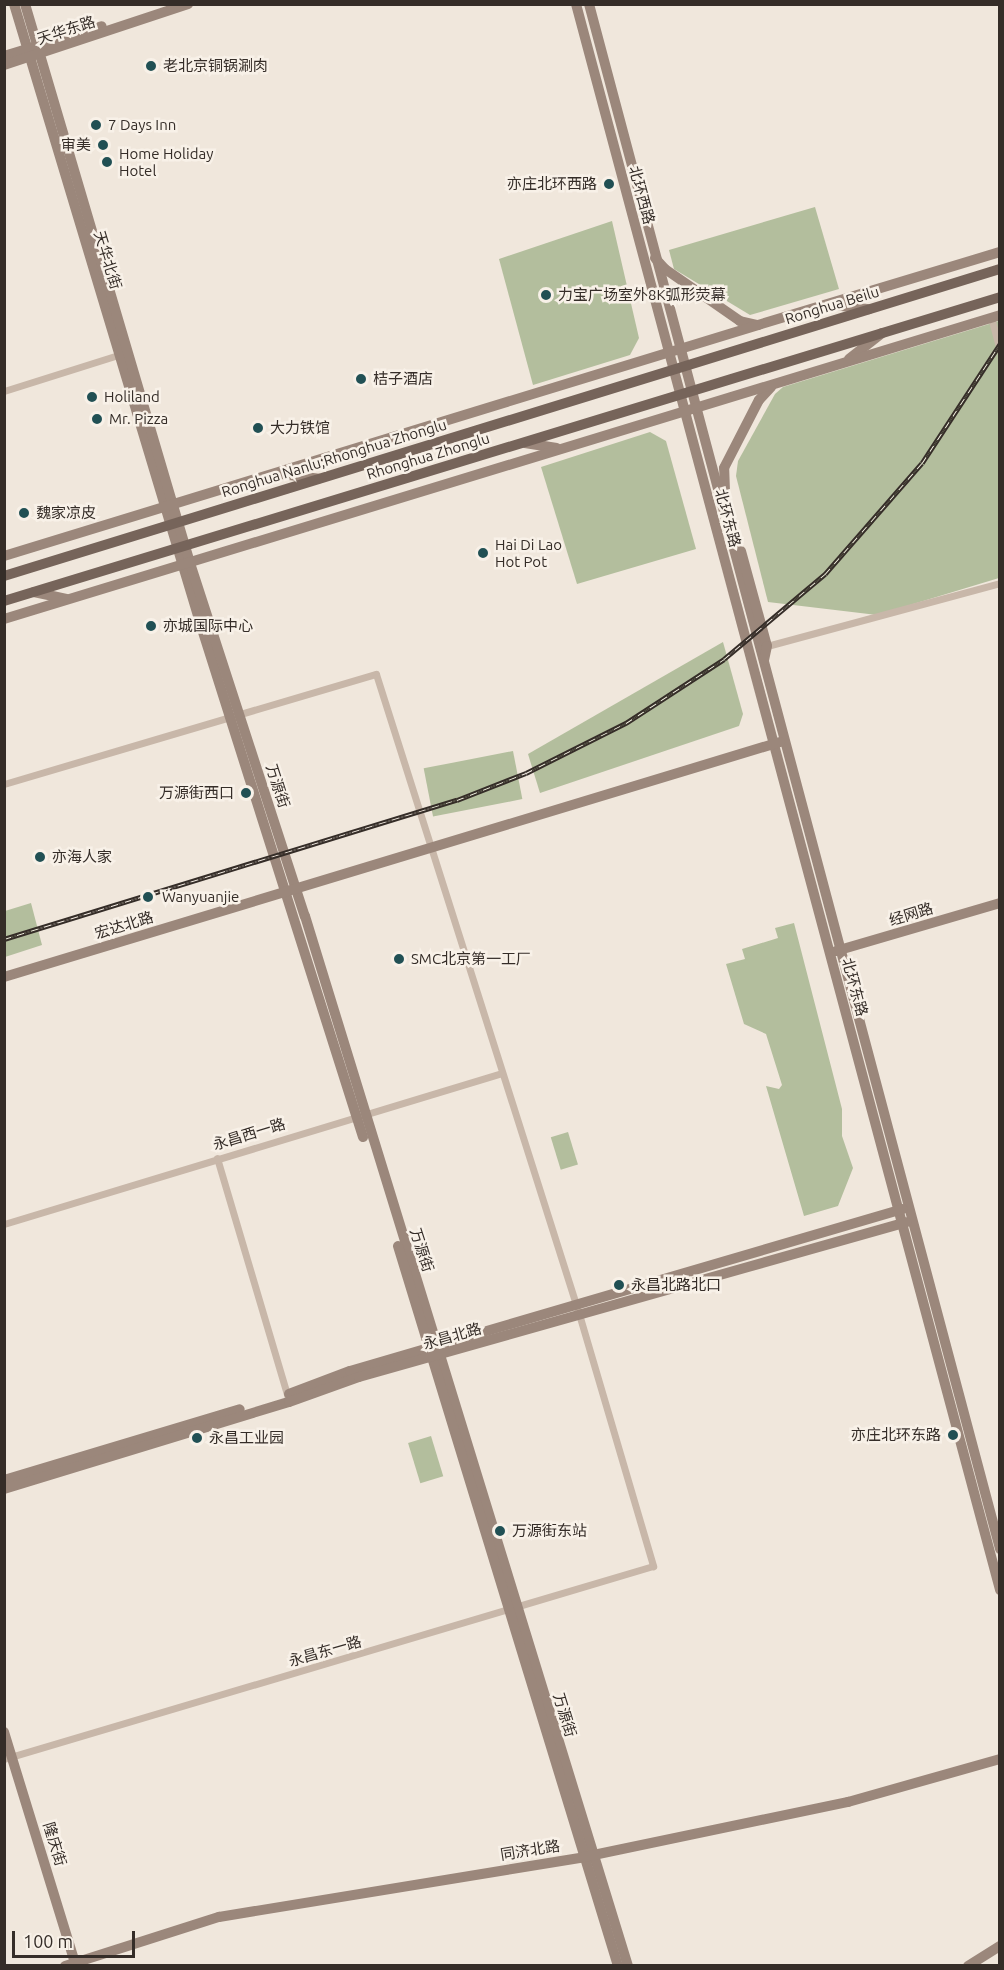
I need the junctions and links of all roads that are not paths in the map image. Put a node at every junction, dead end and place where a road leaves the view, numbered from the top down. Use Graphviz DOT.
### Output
graph roads {
  1 [pos="14,4"];
  2 [pos="25,4"];
  3 [pos="188,4"];
  4 [pos="576,4"];
  5 [pos="589,4"];
  6 [pos="34,52"];
  7 [pos="4,56"];
  8 [pos="4,65"];
  9 [pos="999,252"];
  10 [pos="653,255"];
  11 [pos="999,269"];
  12 [pos="999,297"];
  13 [pos="830,304"];
  14 [pos="870,309"];
  15 [pos="995,316"];
  16 [pos="758,325"];
  17 [pos="884,331"];
  18 [pos="680,350"];
  19 [pos="999,350"];
  20 [pos="669,353"];
  21 [pos="121,354"];
  22 [pos="844,363"];
  23 [pos="685,366"];
  24 [pos="673,370"];
  25 [pos="774,384"];
  26 [pos="691,389"];
  27 [pos="4,391"];
  28 [pos="679,393"];
  29 [pos="696,407"];
  30 [pos="684,411"];
  31 [pos="525,443"];
  32 [pos="561,448"];
  33 [pos="275,474"];
  34 [pos="319,479"];
  35 [pos="170,505"];
  36 [pos="175,523"];
  37 [pos="181,546"];
  38 [pos="4,556"];
  39 [pos="186,564"];
  40 [pos="4,576"];
  41 [pos="999,583"];
  42 [pos="34,592"];
  43 [pos="69,600"];
  44 [pos="4,601"];
  45 [pos="4,620"];
  46 [pos="767,646"];
  47 [pos="763,663"];
  48 [pos="234,715"];
  49 [pos="778,742"];
  50 [pos="4,784"];
  51 [pos="432,847"];
  52 [pos="291,889"];
  53 [pos="999,903"];
  54 [pos="835,952"];
  55 [pos="4,977"];
  56 [pos="502,1072"];
  57 [pos="360,1114"];
  58 [pos="217,1158"];
  59 [pos="903,1209"];
  60 [pos="906,1222"];
  61 [pos="4,1224"];
  62 [pos="578,1309"];
  63 [pos="435,1352"];
  64 [pos="288,1398"];
  65 [pos="4,1480"];
  66 [pos="4,1490"];
  67 [pos="999,1549"];
  68 [pos="999,1590"];
  69 [pos="513,1609"];
  70 [pos="4,1732"];
  71 [pos="8,1758"];
  72 [pos="999,1759"];
  73 [pos="589,1856"];
  74 [pos="999,1946"];
  75 [pos="72,1964"];
  76 [pos="618,1965"];
  77 [pos="628,1965"];
  78 [pos="968,1965"];
  1 -- 6 [label="street, 天华北街"];
  2 -- 6 [label="street, 天华北街"];
  3 -- 6 [label="street, 天华东路"];
  4 -- 20 [label="street, 北环西路"];
  5 -- 10 [label="street, 北环西路"];
  6 -- 7 [label="street, 天华东路"];
  6 -- 8 [label="street, 天华东路"];
  6 -- 21 [label="street, 天华北街"];
  6 -- 35 [label="street, 天华北街"];
  9 -- 13 [label="street"];
  10 -- 16 [label="street"];
  10 -- 18 [label="street, 北环西路"];
  11 -- 14 [label="main road, Ronghua Beilu"];
  12 -- 17 [label="main road"];
  13 -- 14 [label="street"];
  13 -- 16 [label="street"];
  14 -- 23 [label="main road, Ronghua Beilu"];
  15 -- 19 [label="street"];
  15 -- 22 [label="street"];
  16 -- 18 [label="street"];
  17 -- 22 [label="street"];
  17 -- 26 [label="main road"];
  18 -- 20 [label="street"];
  18 -- 23 [label="street, 北环西路"];
  20 -- 24 [label="street, 北环西路"];
  20 -- 33 [label="street"];
  21 -- 27 [label="street"];
  21 -- 35 [label="street, 天华北街"];
  22 -- 25 [label="street"];
  23 -- 24 [label="main road, Ronghua Beilu"];
  23 -- 26 [label="street, 北环西路"];
  24 -- 28 [label="street, 北环西路"];
  24 -- 34 [label="main road, Ronghua Nanlu;Rhonghua Zhonglu"];
  25 -- 29 [label="street"];
  25 -- 46 [label="street"];
  26 -- 28 [label="main road"];
  26 -- 29 [label="street, 北环东路"];
  28 -- 30 [label="street, 北环东路"];
  28 -- 31 [label="main road, Rhonghua Zhonglu"];
  29 -- 30 [label="street"];
  29 -- 47 [label="street, 北环东路"];
  30 -- 32 [label="street"];
  30 -- 49 [label="street, 北环东路"];
  31 -- 32 [label="street"];
  31 -- 37 [label="main road, Rhonghua Zhonglu"];
  32 -- 39 [label="street"];
  33 -- 34 [label="street"];
  33 -- 35 [label="street"];
  34 -- 36 [label="main road, Ronghua Nanlu;Rhonghua Zhonglu"];
  35 -- 36 [label="street, 天华北街"];
  35 -- 38 [label="street"];
  36 -- 37 [label="street, 天华北街"];
  36 -- 40 [label="main road, Ronghua Nanlu;Rhonghua Zhonglu"];
  37 -- 39 [label="street, 万源街"];
  37 -- 42 [label="main road"];
  39 -- 43 [label="street"];
  39 -- 48 [label="street, 万源街"];
  41 -- 46 [label="street"];
  42 -- 43 [label="street"];
  42 -- 44 [label="main road"];
  43 -- 45 [label="street"];
  46 -- 47 [label="street"];
  47 -- 49 [label="street, 北环东路"];
  48 -- 50 [label="street"];
  48 -- 51 [label="street"];
  48 -- 52 [label="street, 万源街"];
  49 -- 51 [label="street, 宏达北路"];
  49 -- 54 [label="street, 北环东路"];
  51 -- 52 [label="street, 宏达北路"];
  51 -- 56 [label="street"];
  52 -- 55 [label="street, 宏达北路"];
  52 -- 57 [label="street, 万源街"];
  53 -- 54 [label="street, 经网路"];
  54 -- 59 [label="street, 北环东路"];
  56 -- 57 [label="street, 永昌西一路"];
  56 -- 62 [label="street"];
  57 -- 58 [label="street, 永昌西一路"];
  57 -- 63 [label="street, 万源街"];
  58 -- 61 [label="street, 永昌西一路"];
  58 -- 64 [label="street"];
  59 -- 60 [label="street, 北环东路"];
  59 -- 62 [label="street, 永昌北路"];
  60 -- 62 [label="street, 永昌北路"];
  60 -- 67 [label="street, 北环东路"];
  60 -- 68 [label="street, 北环东路"];
  62 -- 63 [label="street, 永昌北路"];
  62 -- 69 [label="street, 永昌东一路"];
  63 -- 64 [label="street, 永昌北路"];
  63 -- 69 [label="street, 万源街"];
  64 -- 65 [label="street, 永昌北路"];
  64 -- 66 [label="street, 永昌北路"];
  69 -- 71 [label="street, 永昌东一路"];
  69 -- 73 [label="street, 万源街"];
  70 -- 71 [label="street, 隆庆街"];
  71 -- 75 [label="street, 隆庆街"];
  72 -- 73 [label="street, 同济北路"];
  73 -- 75 [label="street, 同济北路"];
  73 -- 76 [label="street, 万源街"];
  73 -- 77 [label="street, 万源街"];
  74 -- 78 [label="street"];
}
